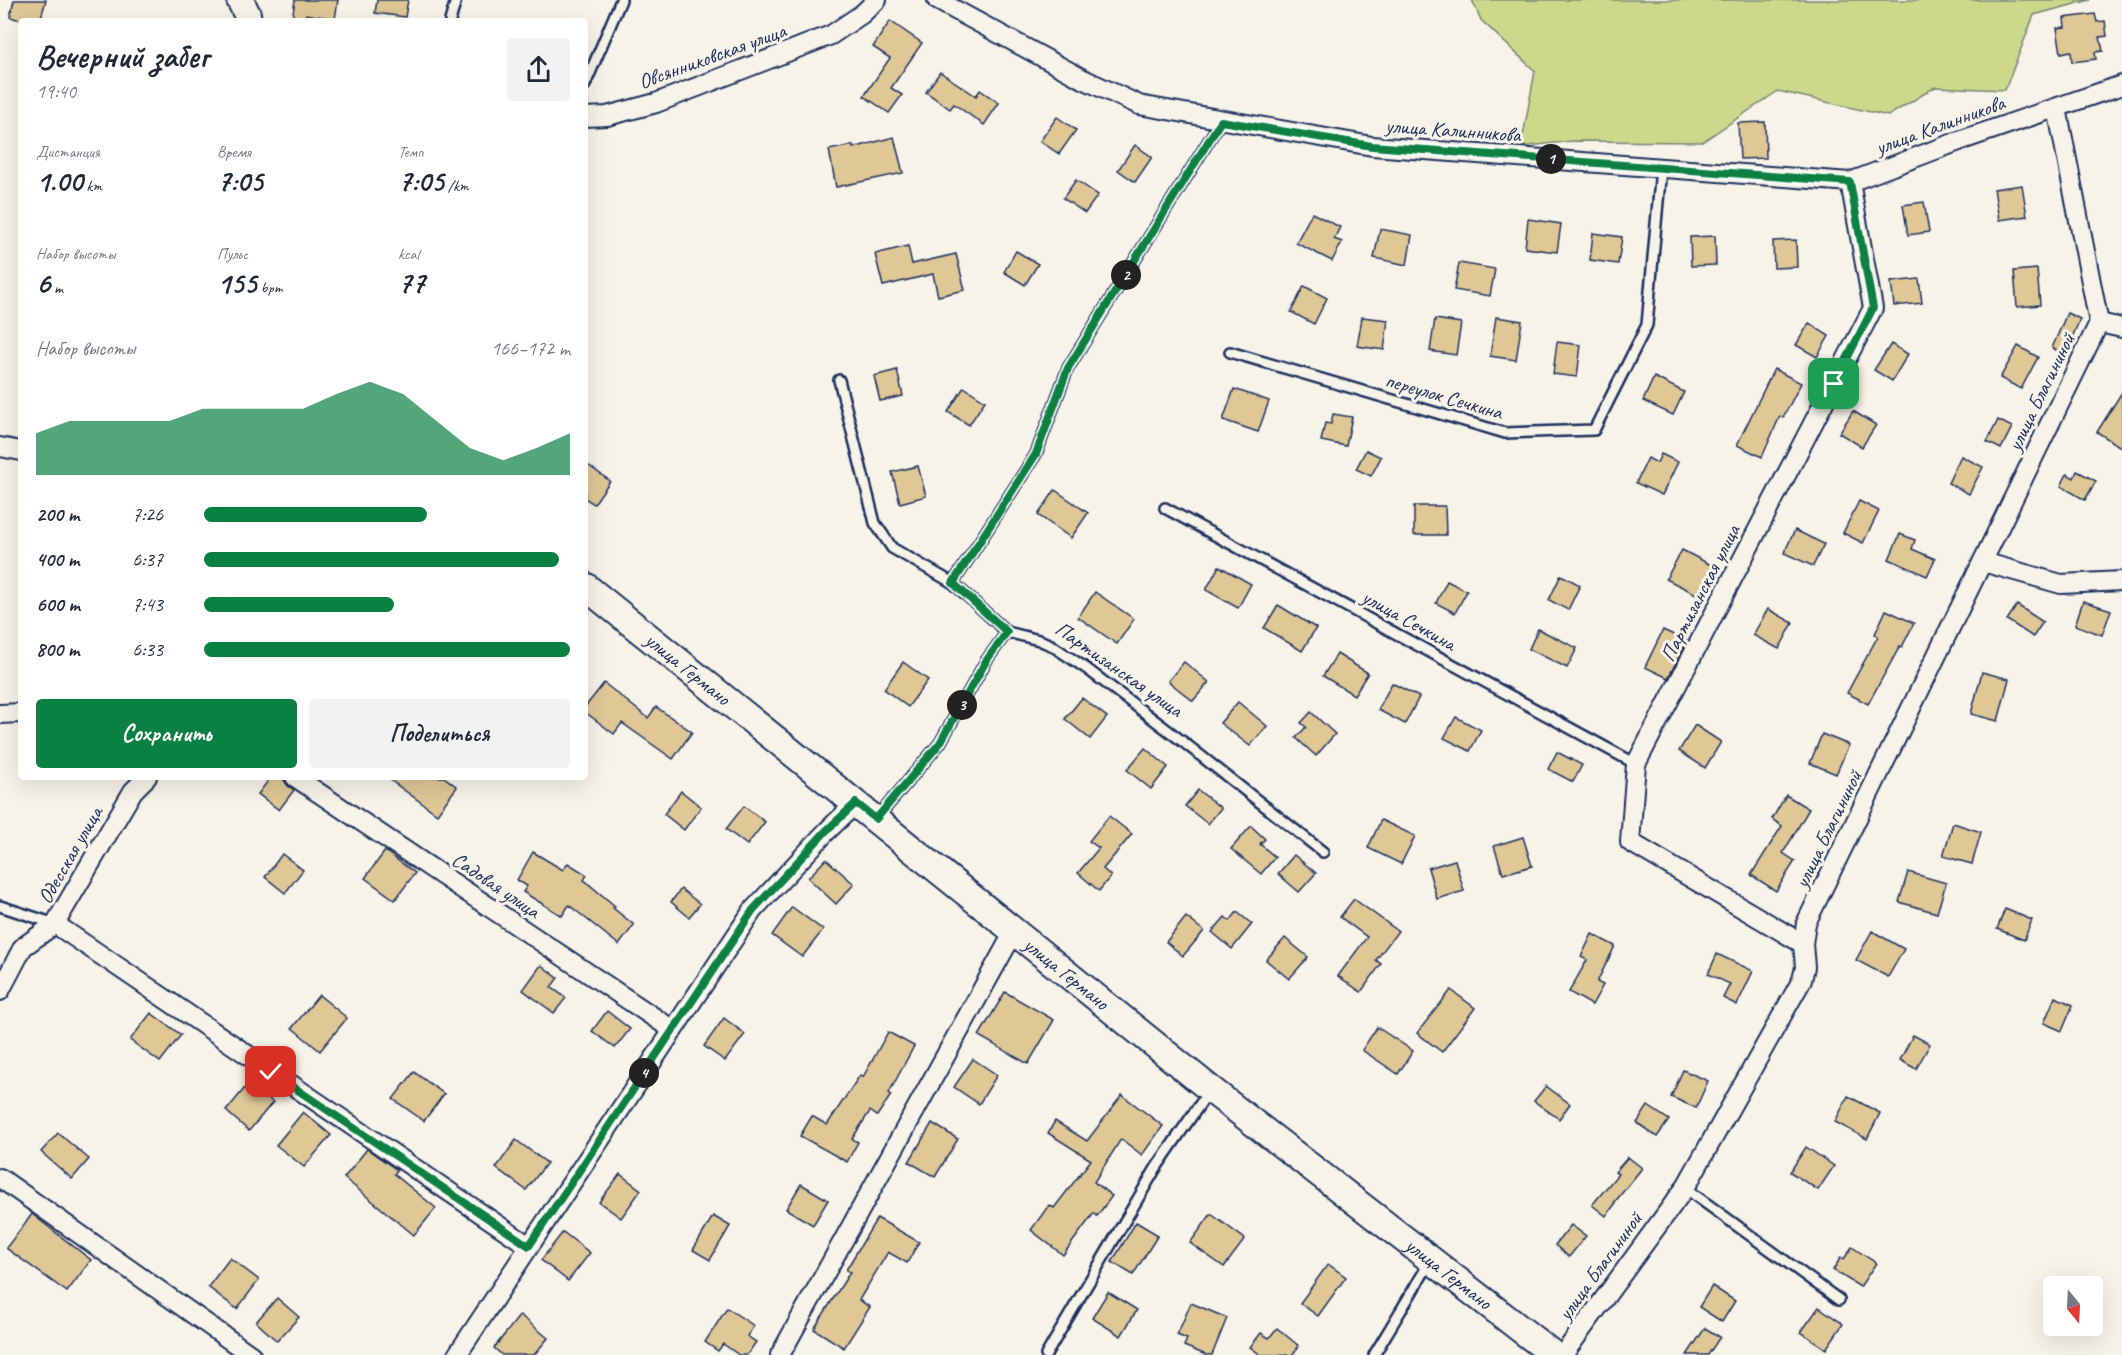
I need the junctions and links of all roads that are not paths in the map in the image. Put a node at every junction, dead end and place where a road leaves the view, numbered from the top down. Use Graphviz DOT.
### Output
graph roads {
  1 [pos="240,0"];
  2 [pos="456,0"];
  3 [pos="621,0"];
  4 [pos="877,0"];
  5 [pos="937,0"];
  6 [pos="248,18"];
  7 [pos="451,18"];
  8 [pos="588,78"];
  9 [pos="2122,85"];
  10 [pos="2057,108"];
  11 [pos="588,117"];
  12 [pos="1221,121"];
  13 [pos="1661,168"];
  14 [pos="1850,182"];
  15 [pos="2099,322"];
  16 [pos="2122,328"];
  17 [pos="1230,352"];
  18 [pos="839,380"];
  19 [pos="1165,508"];
  20 [pos="1983,562"];
  21 [pos="2122,581"];
  22 [pos="953,583"];
  23 [pos="588,588"];
  24 [pos="1007,632"];
  25 [pos="18,713"];
  26 [pos="0,714"];
  27 [pos="1636,764"];
  28 [pos="144,780"];
  29 [pos="299,780"];
  30 [pos="856,803"];
  31 [pos="876,819"];
  32 [pos="1323,852"];
  33 [pos="0,906"];
  34 [pos="55,924"];
  35 [pos="1015,930"];
  36 [pos="1803,944"];
  37 [pos="0,991"];
  38 [pos="673,1030"];
  39 [pos="1210,1089"];
  40 [pos="0,1178"];
  41 [pos="1685,1188"];
  42 [pos="529,1246"];
  43 [pos="1431,1260"];
  44 [pos="1839,1300"];
  45 [pos="251,1355"];
  46 [pos="457,1355"];
  47 [pos="780,1355"];
  48 [pos="1046,1355"];
  49 [pos="1374,1355"];
  50 [pos="1554,1355"];
  51 [pos="1563,1355"];
  1 -- 6 [label="main road"];
  2 -- 7 [label="lane"];
  3 -- 8 [label="lane"];
  4 -- 11 [label="street, Овсянниковская улица"];
  5 -- 12 [label="street, улица Калинникова"];
  9 -- 10 [label="street, улица Калинникова"];
  10 -- 14 [label="street, улица Калинникова"];
  10 -- 15 [label="street"];
  12 -- 13 [label="street, улица Калинникова"];
  12 -- 22 [label="lane"];
  13 -- 14 [label="street, улица Калинникова"];
  13 -- 17 [label="lane, переулок Сечкина"];
  14 -- 27 [label="street, Партизанская улица"];
  15 -- 16 [label="street, улица Благининой"];
  15 -- 20 [label="street, улица Благининой"];
  18 -- 22 [label="lane"];
  19 -- 27 [label="lane, улица Сечкина"];
  20 -- 21 [label="street"];
  20 -- 36 [label="street, улица Благининой"];
  22 -- 24 [label="lane"];
  23 -- 30 [label="main road, улица Германо"];
  24 -- 31 [label="lane"];
  24 -- 32 [label="lane, Партизанская улица"];
  25 -- 26 [label="street"];
  27 -- 36 [label="street, Партизанская улица"];
  28 -- 34 [label="street, Одесская улица"];
  29 -- 38 [label="street, Садовая улица"];
  30 -- 31 [label="main road, улица Германо"];
  30 -- 38 [label="street"];
  31 -- 35 [label="main road, улица Германо"];
  33 -- 34 [label="lane"];
  34 -- 37 [label="street, Одесская улица"];
  34 -- 42 [label="street"];
  35 -- 39 [label="main road, улица Германо"];
  35 -- 47 [label="street"];
  36 -- 41 [label="street, улица Благининой"];
  38 -- 42 [label="street"];
  39 -- 43 [label="main road, улица Германо"];
  39 -- 48 [label="lane"];
  40 -- 45 [label="street"];
  41 -- 44 [label="lane"];
  41 -- 51 [label="street, улица Благининой"];
  42 -- 46 [label="street"];
  43 -- 49 [label="lane"];
  43 -- 50 [label="main road, улица Германо"];
}
